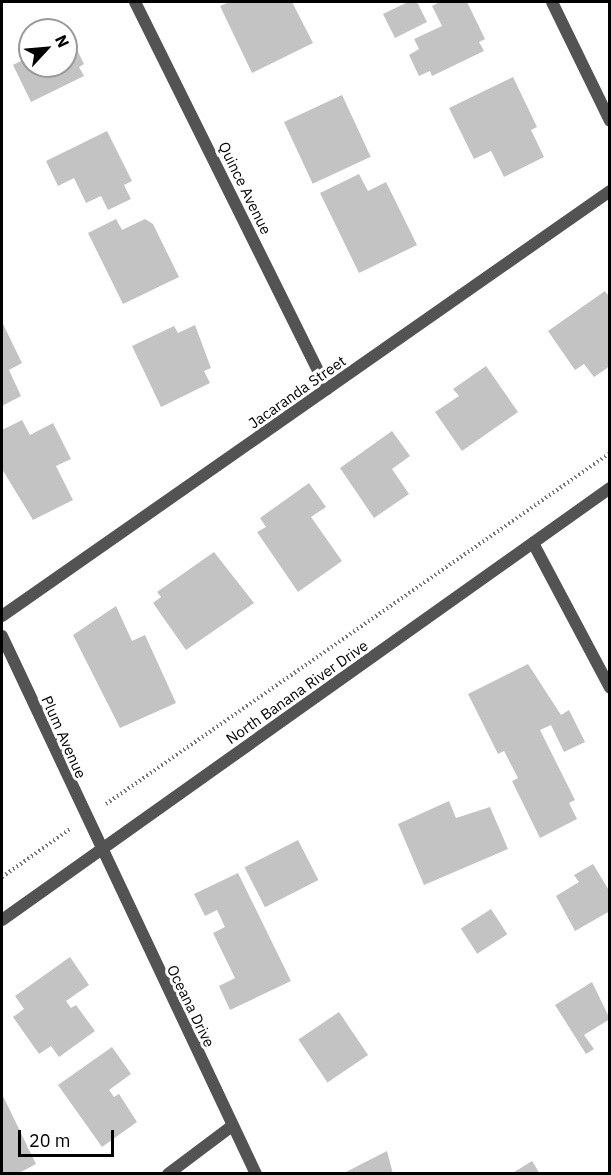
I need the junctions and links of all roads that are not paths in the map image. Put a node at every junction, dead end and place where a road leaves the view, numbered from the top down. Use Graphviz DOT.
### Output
graph roads {
  1 [pos="135,2"];
  2 [pos="552,2"];
  3 [pos="609,121"];
  4 [pos="609,191"];
  5 [pos="327,389"];
  6 [pos="609,488"];
  7 [pos="533,543"];
  8 [pos="2,616"];
  9 [pos="2,636"];
  10 [pos="609,688"];
  11 [pos="100,851"];
  12 [pos="2,920"];
  13 [pos="232,1126"];
  14 [pos="168,1173"];
  15 [pos="256,1173"];
  1 -- 5 [label="street, Quince Avenue"];
  2 -- 3 [label="street"];
  4 -- 5 [label="street, Jacaranda Street"];
  5 -- 8 [label="street, Jacaranda Street"];
  6 -- 7 [label="street, North Banana River Drive"];
  7 -- 10 [label="street"];
  7 -- 11 [label="street, North Banana River Drive"];
  9 -- 11 [label="street, Plum Avenue"];
  11 -- 12 [label="street, North Banana River Drive"];
  11 -- 13 [label="street, Oceana Drive"];
  13 -- 14 [label="street"];
  13 -- 15 [label="street, Oceana Drive"];
}
